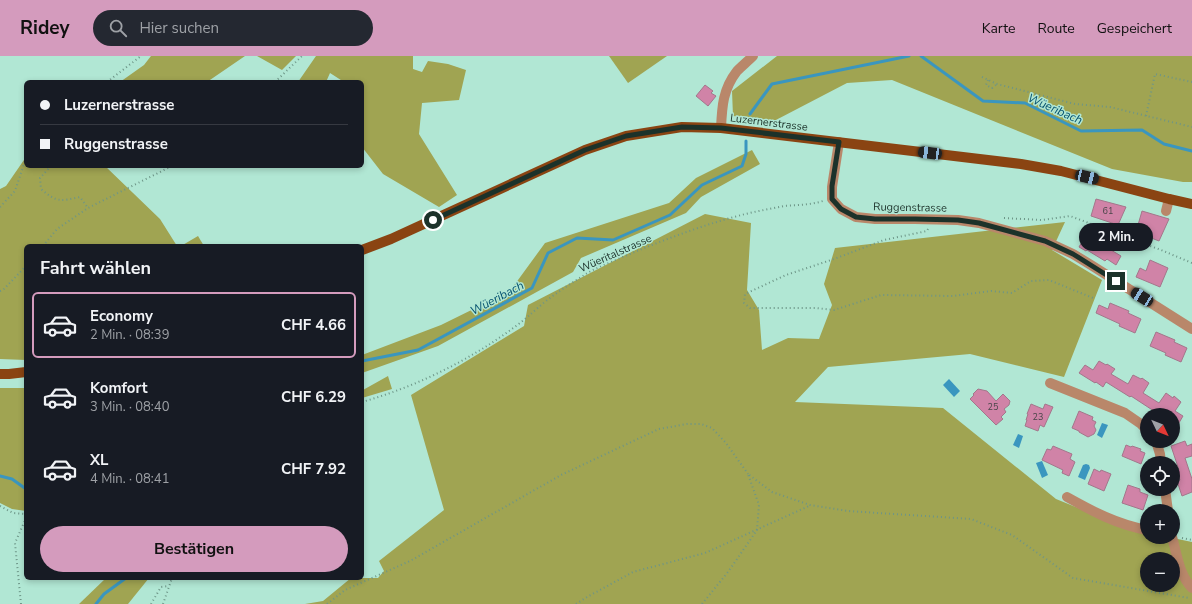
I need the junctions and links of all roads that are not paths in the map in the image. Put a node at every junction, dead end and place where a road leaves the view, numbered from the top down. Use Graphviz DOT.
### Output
graph roads {
  1 [pos="753,56"];
  2 [pos="721,128"];
  3 [pos="839,142"];
  4 [pos="1169,199"];
  5 [pos="1192,204"];
  6 [pos="1166,211"];
  7 [pos="364,249"];
  8 [pos="1192,329"];
  9 [pos="24,372"];
  10 [pos="0,374"];
  11 [pos="1050,383"];
  12 [pos="1140,423"];
  13 [pos="1067,497"];
  14 [pos="1140,528"];
  15 [pos="1174,544"];
  16 [pos="1192,588"];
  1 -- 2 [label="street"];
  2 -- 3 [label="main road, Luzernerstrasse"];
  2 -- 7 [label="main road, Luzernerstrasse"];
  3 -- 4 [label="main road, Luzernerstrasse"];
  3 -- 8 [label="street, Ruggenstrasse"];
  4 -- 5 [label="main road, Luzernerstrasse"];
  4 -- 6 [label="street"];
  9 -- 10 [label="main road"];
  11 -- 12 [label="street"];
  13 -- 14 [label="street"];
  15 -- 16 [label="street"];
}
